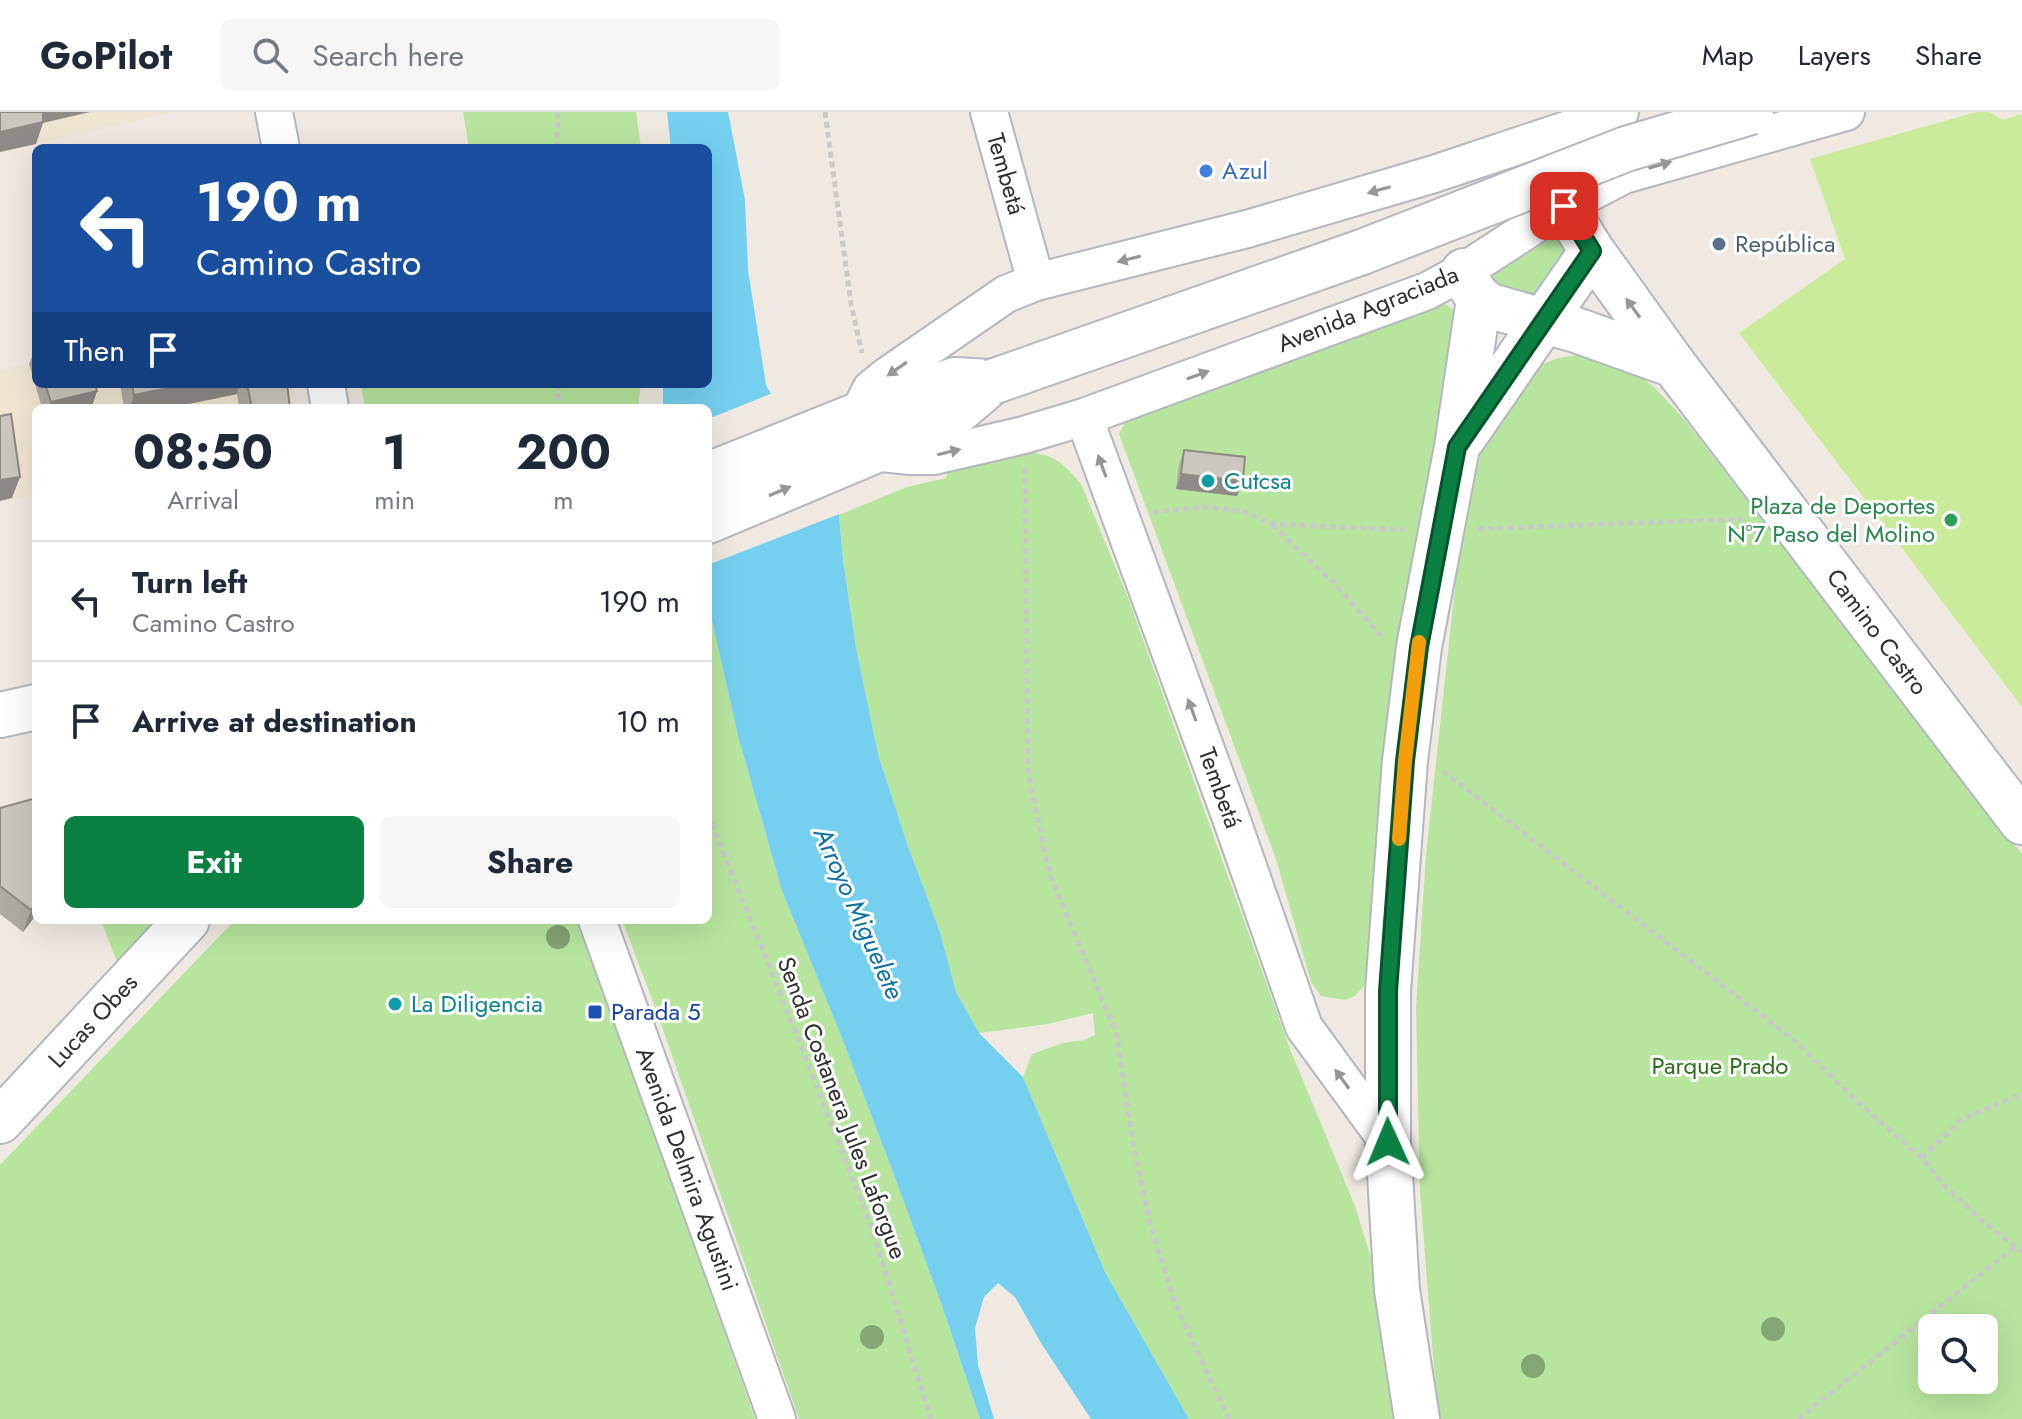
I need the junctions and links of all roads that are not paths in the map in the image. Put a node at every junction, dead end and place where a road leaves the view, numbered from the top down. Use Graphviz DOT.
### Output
graph roads {
  1 [pos="274,112"];
  2 [pos="989,112"];
  3 [pos="1620,112"];
  4 [pos="1751,112"];
  5 [pos="1846,112"];
  6 [pos="1530,126"];
  7 [pos="280,144"];
  8 [pos="1434,174"];
  9 [pos="1564,206"];
  10 [pos="1592,251"];
  11 [pos="1036,282"];
  12 [pos="1471,285"];
  13 [pos="1542,321"];
  14 [pos="1674,365"];
  15 [pos="1084,417"];
  16 [pos="867,419"];
  17 [pos="1457,447"];
  18 [pos="712,474"];
  19 [pos="712,518"];
  20 [pos="32,708"];
  21 [pos="0,715"];
  22 [pos="2022,822"];
  23 [pos="183,924"];
  24 [pos="598,924"];
  25 [pos="0,1121"];
  26 [pos="1388,1142"];
  27 [pos="777,1419"];
  28 [pos="1417,1419"];
  1 -- 7 [label="street"];
  2 -- 11 [label="street, Tembetá"];
  3 -- 6 [label="street, Avenida Agraciada"];
  4 -- 16 [label="street, Avenida Agraciada, bridge"];
  9 -- 5 [label="street, Avenida Agraciada, one-way"];
  6 -- 8 [label="street, Avenida Agraciada"];
  6 -- 9 [label="street, Camino Castro"];
  8 -- 11 [label="street, Avenida Agraciada, one-way"];
  8 -- 12 [label="street"];
  9 -- 10 [label="street, Camino Castro"];
  9 -- 12 [label="street, Avenida Agraciada"];
  10 -- 13 [label="street"];
  14 -- 10 [label="street, Camino Castro, one-way"];
  11 -- 16 [label="street, Avenida Agraciada, one-way"];
  12 -- 13 [label="street"];
  15 -- 12 [label="street, Avenida Agraciada, one-way"];
  12 -- 17 [label="street"];
  13 -- 14 [label="street"];
  13 -- 17 [label="street"];
  14 -- 22 [label="street, Camino Castro"];
  16 -- 15 [label="street, Avenida Agraciada, one-way"];
  26 -- 15 [label="street, Tembetá, one-way"];
  16 -- 18 [label="street, Avenida Agraciada"];
  19 -- 16 [label="street, Avenida Agraciada, one-way"];
  17 -- 26 [label="street"];
  20 -- 21 [label="street"];
  23 -- 25 [label="street, Lucas Obes"];
  24 -- 27 [label="street, Avenida Delmira Agustini"];
  26 -- 28 [label="street"];
}
